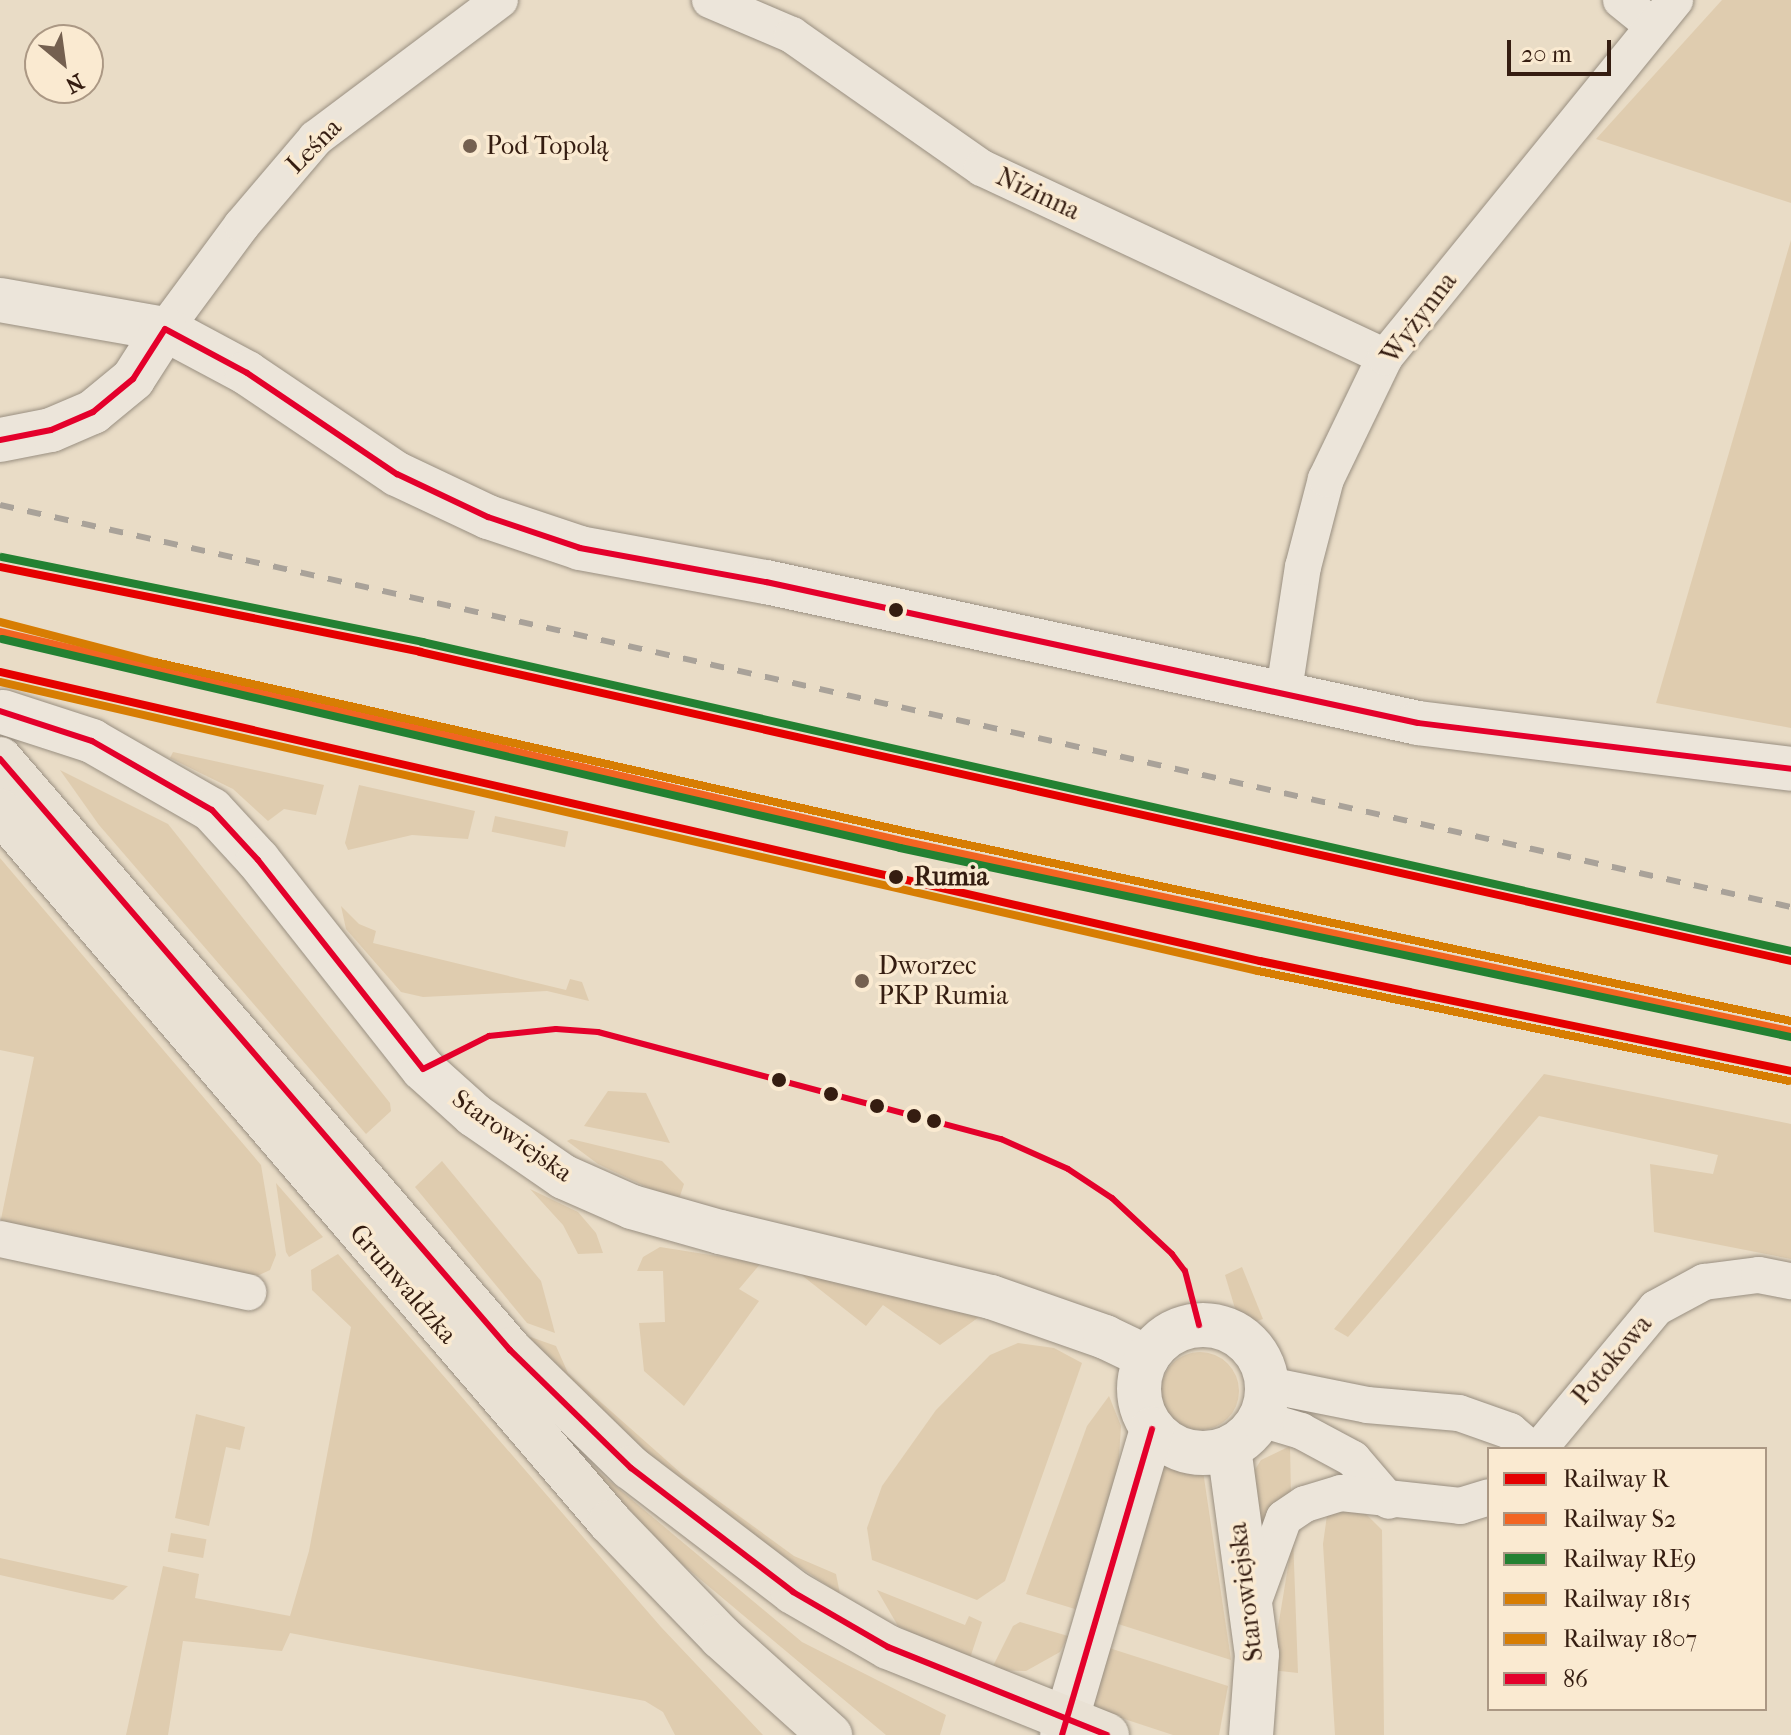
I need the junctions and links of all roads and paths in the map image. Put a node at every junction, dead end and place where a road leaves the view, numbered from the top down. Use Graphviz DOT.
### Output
graph roads {
  1 [pos="500,0"];
  2 [pos="710,0"];
  3 [pos="1621,0"];
  4 [pos="1664,12"];
  5 [pos="0,300"];
  6 [pos="165,329"];
  7 [pos="1385,357"];
  8 [pos="0,440"];
  9 [pos="1283,697"];
  10 [pos="3,712"];
  11 [pos="0,759"];
  12 [pos="1791,769"];
  13 [pos="18,806"];
  14 [pos="0,1239"];
  15 [pos="1791,1281"];
  16 [pos="248,1292"];
  17 [pos="1147,1357"];
  18 [pos="1264,1402"];
  19 [pos="1152,1429"];
  20 [pos="1529,1447"];
  21 [pos="1541,1447"];
  22 [pos="1229,1448"];
  23 [pos="1487,1498"];
  24 [pos="1389,1501"];
  25 [pos="1253,1603"];
  26 [pos="1064,1726"];
  27 [pos="830,1735"];
  28 [pos="1107,1735"];
  29 [pos="1251,1735"];
  1 -- 6 [label="street, Leśna"];
  2 -- 7 [label="street, Nizinna"];
  3 -- 4 [label="street"];
  4 -- 7 [label="street, Wyżynna"];
  5 -- 6 [label="main road"];
  6 -- 8 [label="main road"];
  6 -- 9 [label="main road"];
  7 -- 9 [label="street, Wyżynna"];
  9 -- 12 [label="main road"];
  10 -- 17 [label="main road, Starowiejska"];
  11 -- 13 [label="main road"];
  13 -- 26 [label="main road, Grunwaldzka"];
  13 -- 27 [label="main road, Grunwaldzka"];
  14 -- 16 [label="street"];
  15 -- 21 [label="street, Potokowa"];
  17 -- 18 [label="main road"];
  17 -- 19 [label="main road"];
  18 -- 20 [label="street"];
  18 -- 22 [label="main road"];
  18 -- 24 [label="street"];
  19 -- 22 [label="main road"];
  19 -- 26 [label="main road"];
  22 -- 25 [label="main road, Starowiejska"];
  23 -- 24 [label="street"];
  24 -- 25 [label="street"];
  25 -- 29 [label="main road, Starowiejska"];
  26 -- 28 [label="main road, Grunwaldzka"];
}
